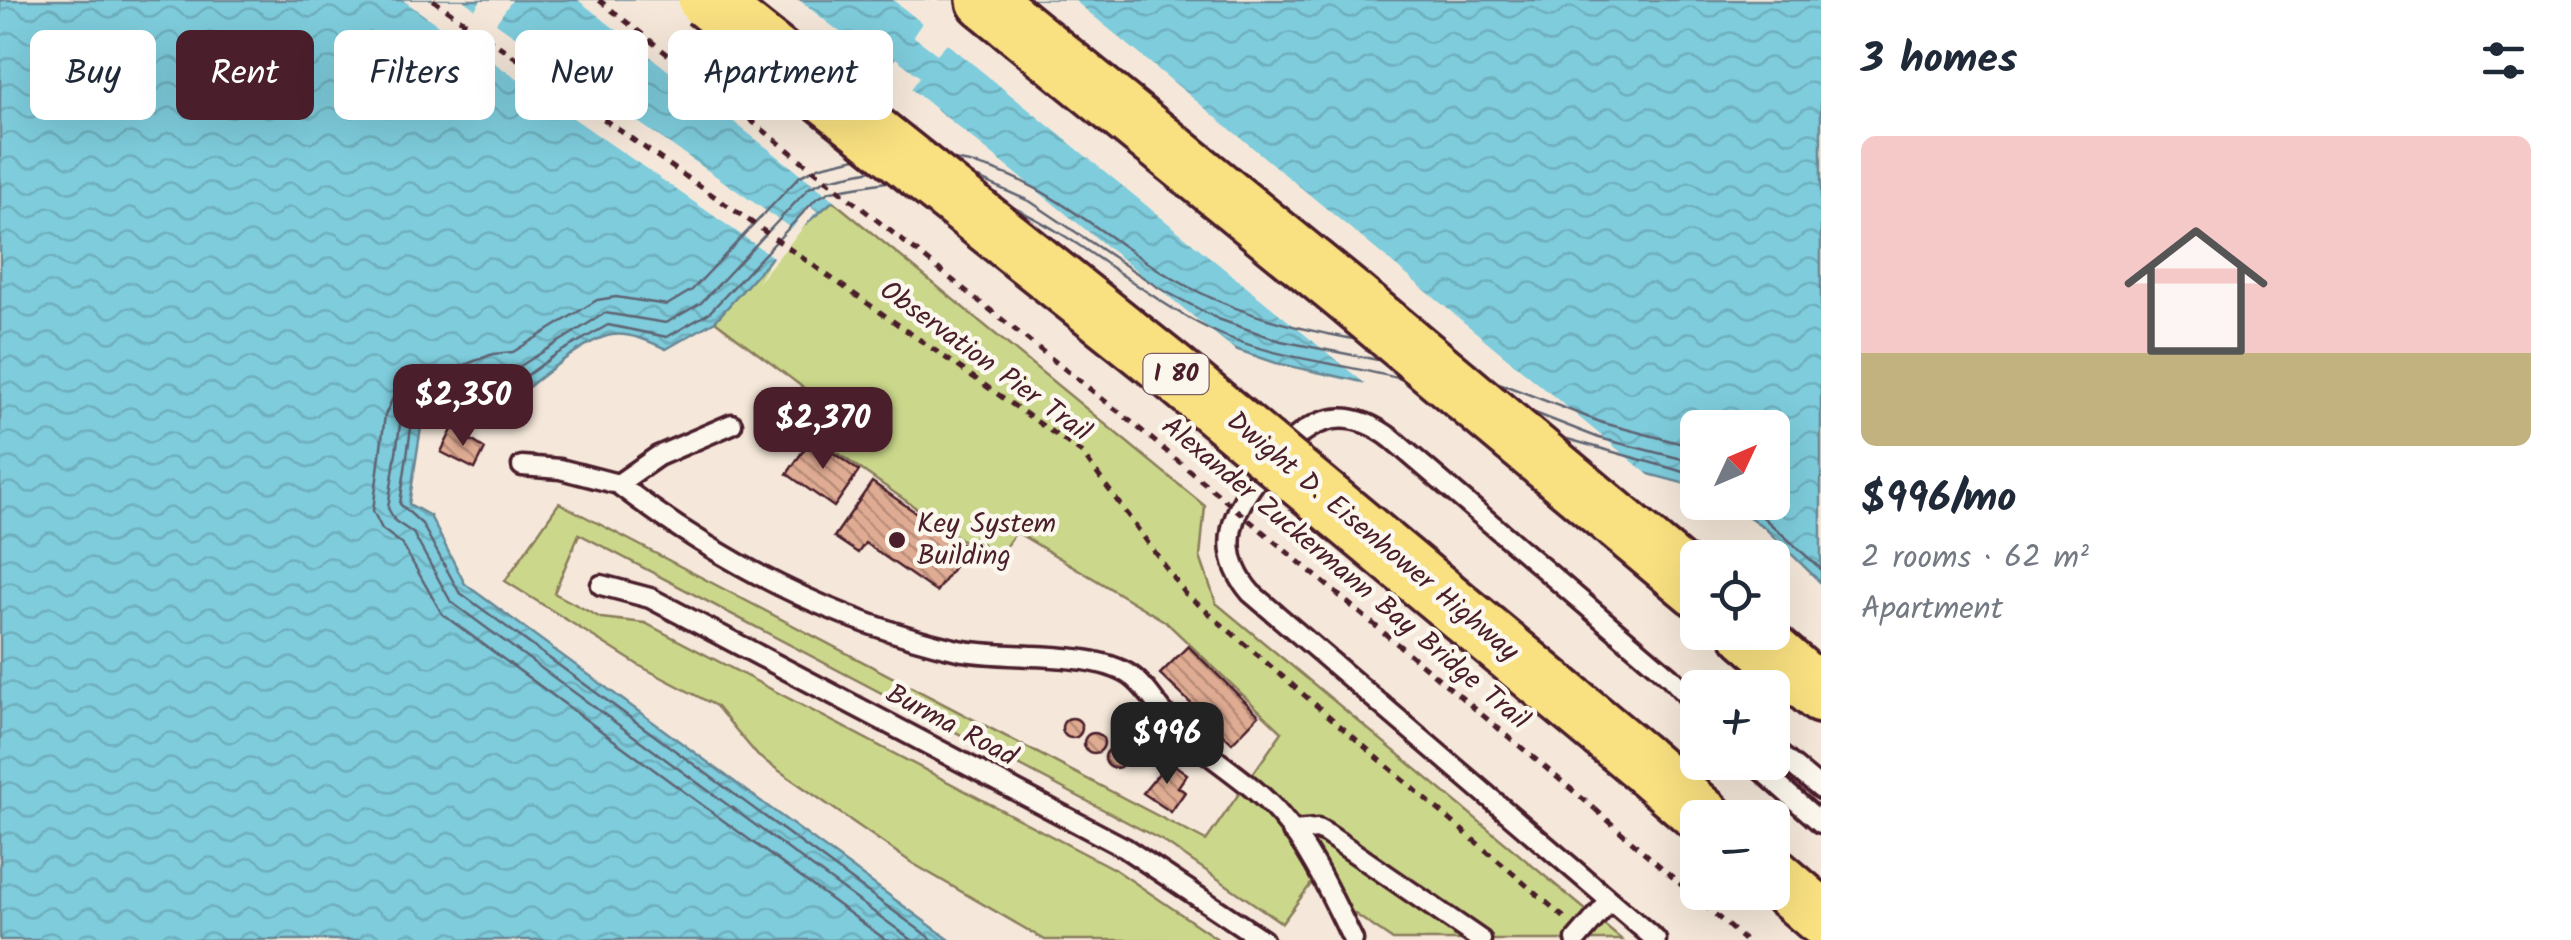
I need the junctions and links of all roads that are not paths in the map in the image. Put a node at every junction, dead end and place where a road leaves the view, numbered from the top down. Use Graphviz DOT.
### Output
graph roads {
  1 [pos="706,0"];
  2 [pos="984,0"];
  3 [pos="732,424"];
  4 [pos="522,466"];
  5 [pos="618,484"];
  6 [pos="1680,575"];
  7 [pos="601,585"];
  8 [pos="1769,650"];
  9 [pos="1670,677"];
  10 [pos="1680,683"];
  11 [pos="1680,688"];
  12 [pos="1821,695"];
  13 [pos="1790,763"];
  14 [pos="1772,780"];
  15 [pos="1821,789"];
  16 [pos="1684,800"];
  17 [pos="1821,823"];
  18 [pos="1292,831"];
  19 [pos="1790,891"];
  20 [pos="1610,900"];
  21 [pos="1821,917"];
  22 [pos="1579,936"];
  23 [pos="1263,940"];
  24 [pos="1353,940"];
  25 [pos="1481,940"];
  26 [pos="1656,940"];
  1 -- 16 [label="highway, Dwight D. Eisenhower Highway / I 80, bridge"];
  2 -- 6 [label="highway"];
  3 -- 5 [label="lane"];
  4 -- 5 [label="lane"];
  5 -- 18 [label="lane"];
  7 -- 23 [label="lane, Burma Road"];
  8 -- 12 [label="highway"];
  9 -- 10 [label="lane"];
  9 -- 11 [label="lane"];
  9 -- 20 [label="lane"];
  13 -- 15 [label="lane"];
  14 -- 17 [label="lane"];
  18 -- 24 [label="lane"];
  18 -- 25 [label="lane"];
  19 -- 21 [label="highway"];
  20 -- 22 [label="lane"];
  20 -- 26 [label="lane"];
}
